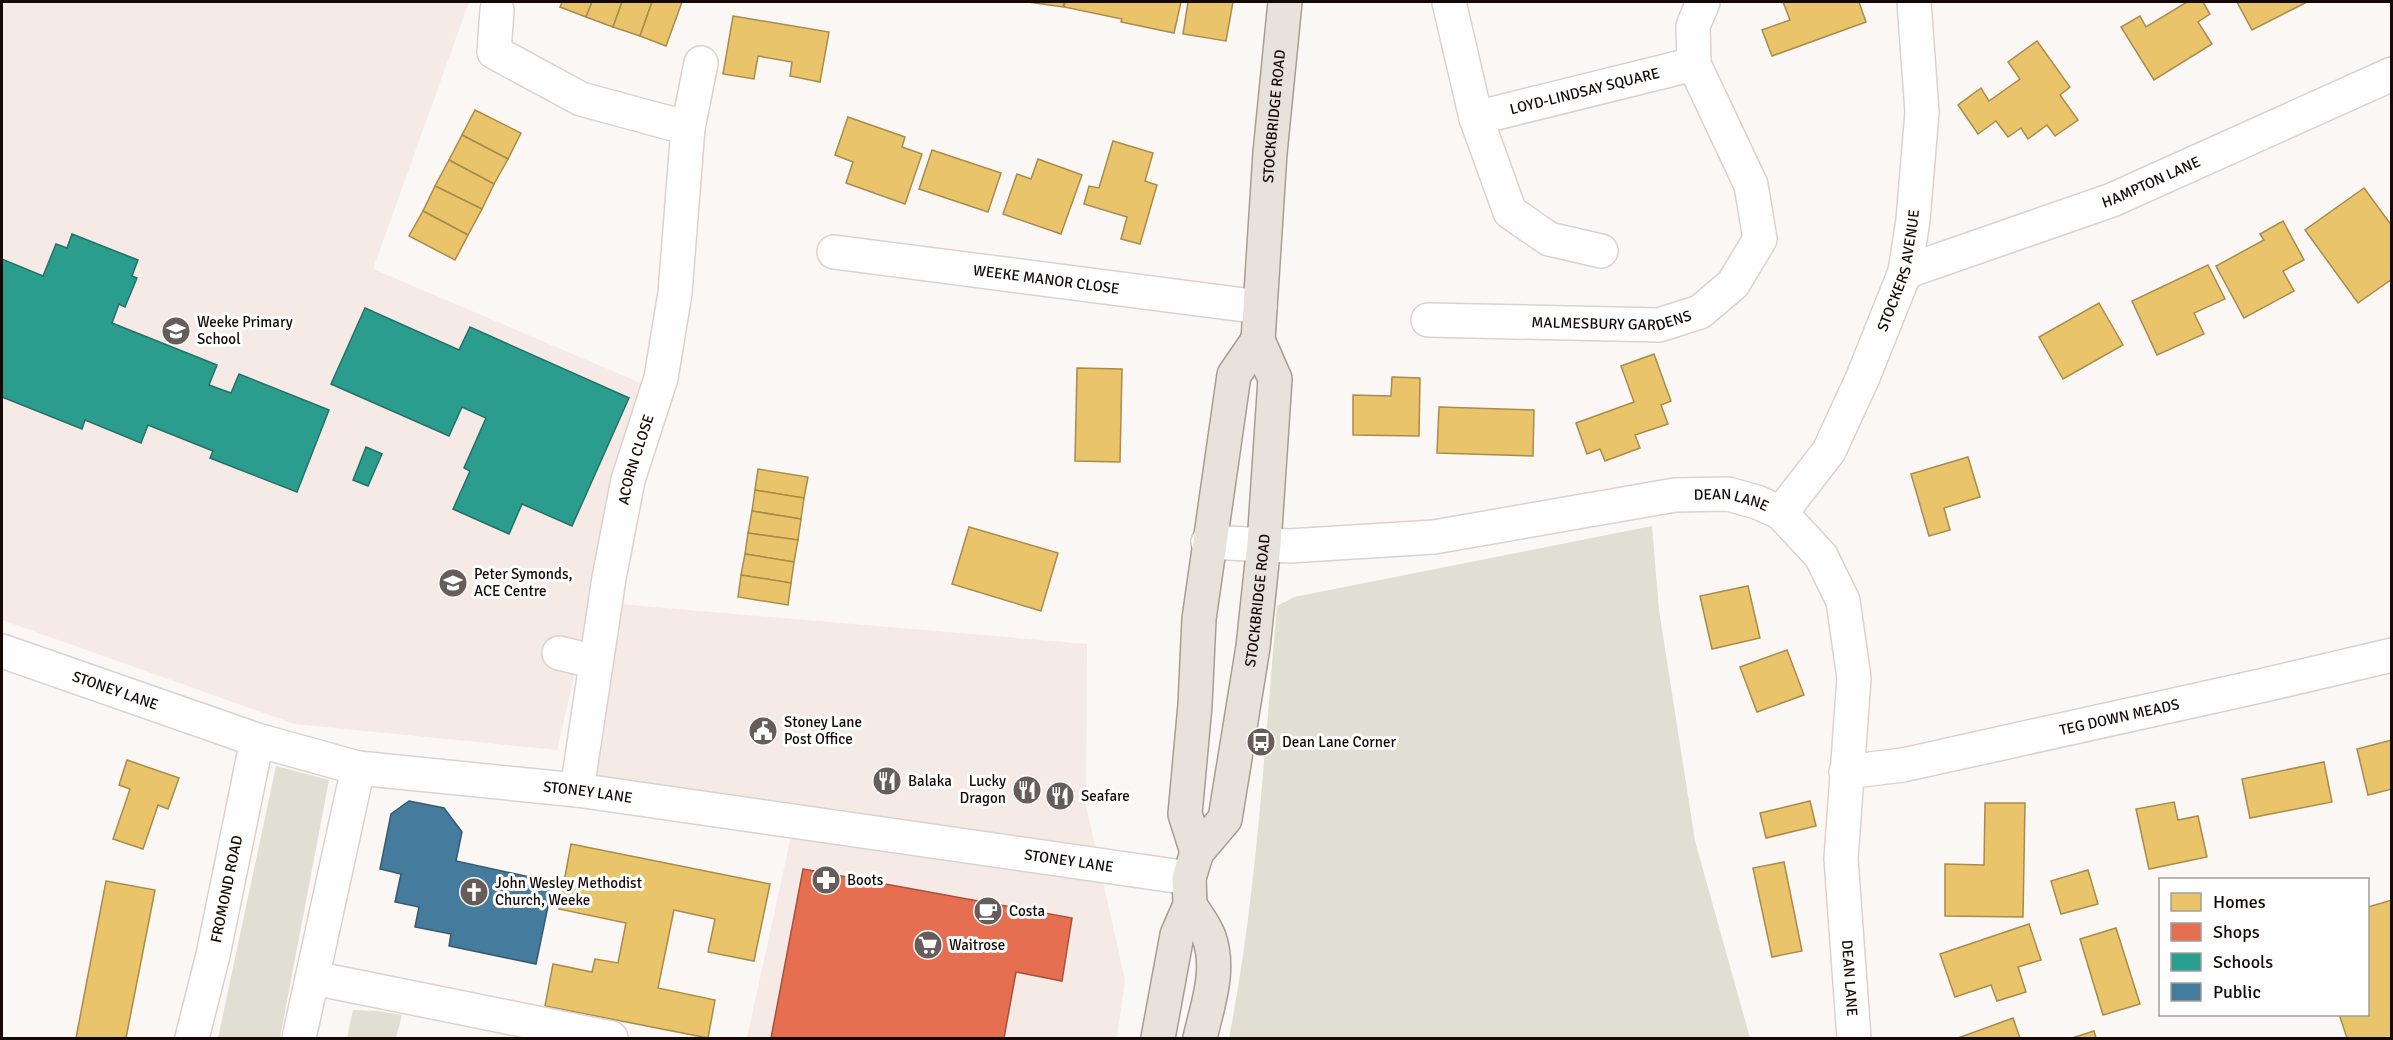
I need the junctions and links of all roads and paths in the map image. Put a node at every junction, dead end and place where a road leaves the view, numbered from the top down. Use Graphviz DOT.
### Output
graph roads {
  1 [pos="1285,2"];
  2 [pos="1449,2"];
  3 [pos="1703,2"];
  4 [pos="1914,2"];
  5 [pos="497,10"];
  6 [pos="701,63"];
  7 [pos="1694,64"];
  8 [pos="2391,74"];
  9 [pos="1476,118"];
  10 [pos="688,128"];
  11 [pos="1601,251"];
  12 [pos="834,252"];
  13 [pos="1905,272"];
  14 [pos="1260,307"];
  15 [pos="1428,320"];
  16 [pos="1258,340"];
  17 [pos="1781,513"];
  18 [pos="1208,542"];
  19 [pos="1264,544"];
  20 [pos="2,651"];
  21 [pos="559,653"];
  22 [pos="2391,655"];
  23 [pos="596,662"];
  24 [pos="257,740"];
  25 [pos="358,768"];
  26 [pos="1846,772"];
  27 [pos="577,790"];
  28 [pos="1192,878"];
  29 [pos="314,978"];
  30 [pos="192,1038"];
  31 [pos="299,1038"];
  32 [pos="611,1038"];
  33 [pos="1158,1038"];
  34 [pos="1200,1038"];
  35 [pos="1854,1038"];
  1 -- 14 [label="main road, STOCKBRIDGE ROAD"];
  2 -- 9 [label="street"];
  3 -- 7 [label="street, MALMESBURY GARDENS"];
  4 -- 13 [label="street, STOCKERS AVENUE"];
  5 -- 10 [label="street"];
  6 -- 10 [label="street, ACORN CLOSE"];
  7 -- 9 [label="street, LOYD-LINDSAY SQUARE"];
  7 -- 15 [label="street, MALMESBURY GARDENS"];
  8 -- 13 [label="street, HAMPTON LANE"];
  9 -- 11 [label="street"];
  10 -- 23 [label="street, ACORN CLOSE"];
  12 -- 14 [label="street, WEEKE MANOR CLOSE"];
  13 -- 17 [label="street, STOCKERS AVENUE"];
  14 -- 16 [label="main road, STOCKBRIDGE ROAD"];
  16 -- 18 [label="main road"];
  16 -- 19 [label="main road, STOCKBRIDGE ROAD"];
  17 -- 19 [label="street, DEAN LANE"];
  17 -- 26 [label="street, DEAN LANE"];
  18 -- 19 [label="street, DEAN LANE"];
  18 -- 28 [label="main road"];
  19 -- 28 [label="main road, STOCKBRIDGE ROAD"];
  20 -- 24 [label="street, STONEY LANE"];
  21 -- 23 [label="street"];
  22 -- 26 [label="street, TEG DOWN MEADS"];
  23 -- 27 [label="street, ACORN CLOSE"];
  24 -- 25 [label="street, STONEY LANE"];
  24 -- 30 [label="street, FROMOND ROAD"];
  25 -- 27 [label="street, STONEY LANE"];
  25 -- 29 [label="street"];
  26 -- 35 [label="street, DEAN LANE"];
  27 -- 28 [label="street, STONEY LANE"];
  28 -- 33 [label="main road, STOCKBRIDGE ROAD"];
  28 -- 34 [label="main road"];
  29 -- 31 [label="street"];
  29 -- 32 [label="street"];
}
